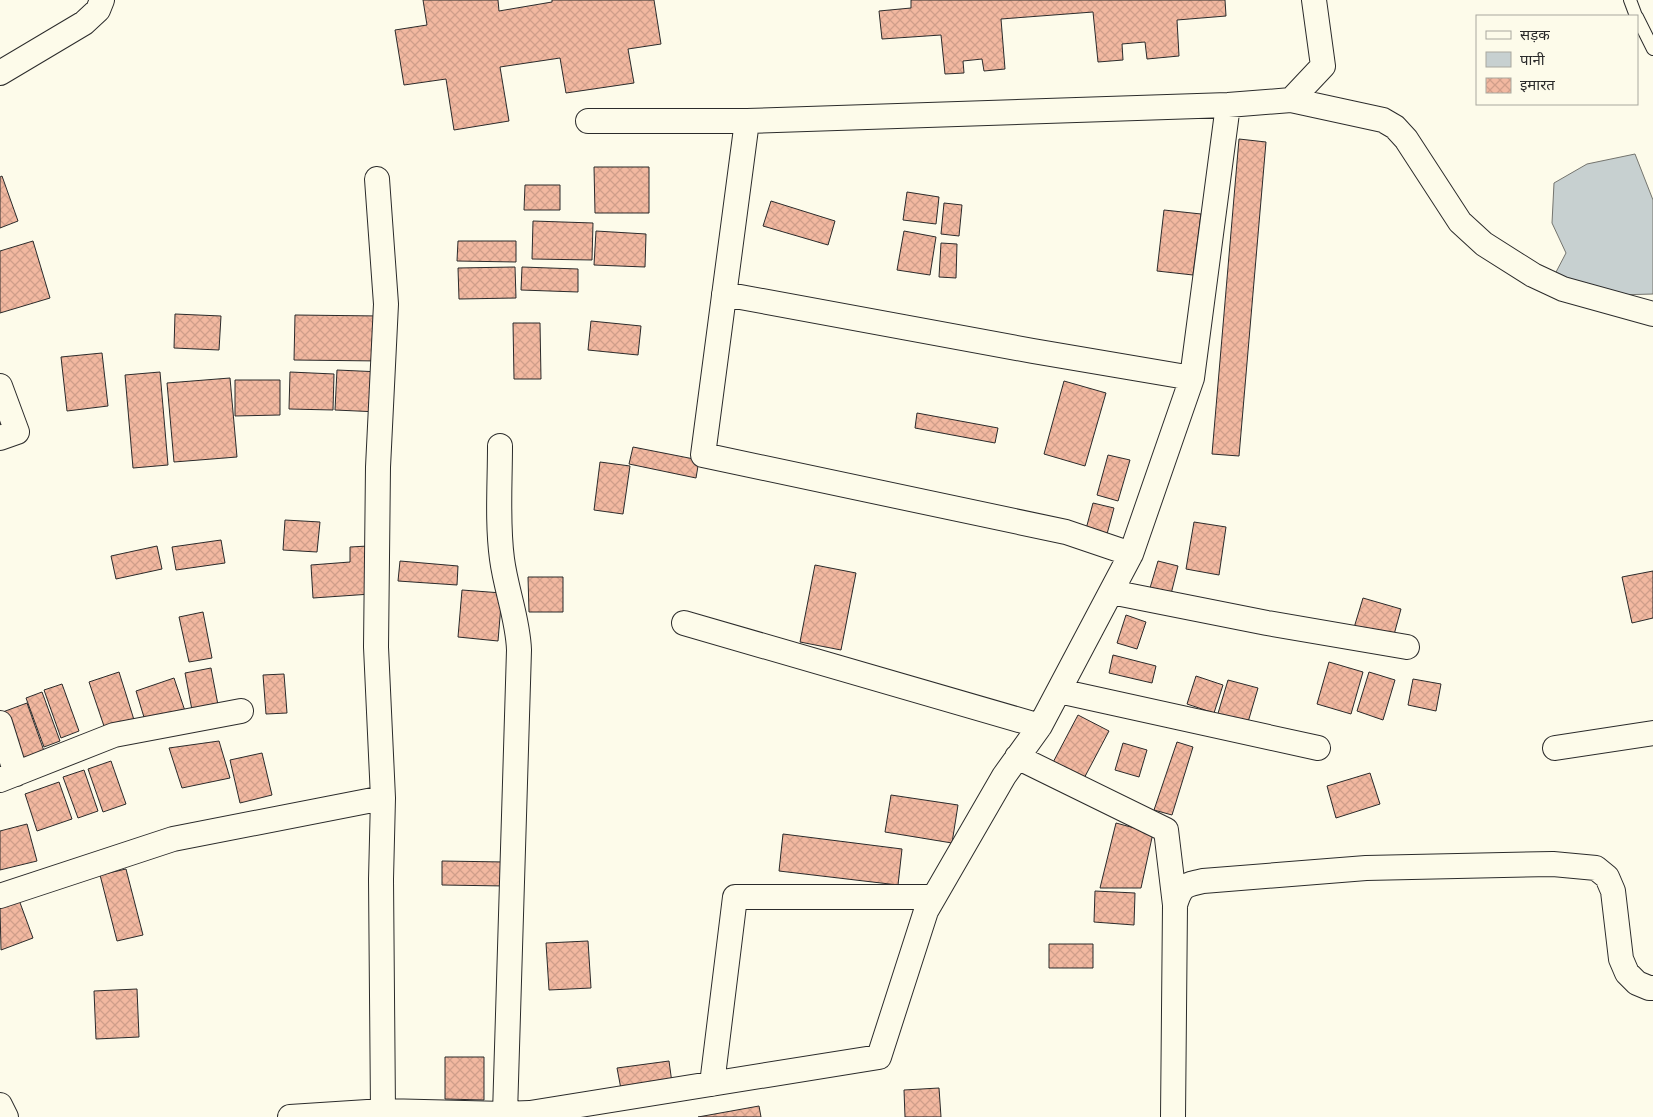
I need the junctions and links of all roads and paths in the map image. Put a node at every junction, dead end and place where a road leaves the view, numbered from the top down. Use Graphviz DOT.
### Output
graph roads {
  1 [pos="102,0"];
  2 [pos="1314,0"];
  3 [pos="1630,0"];
  4 [pos="1635,15"];
  5 [pos="1638,21"];
  6 [pos="1653,49"];
  7 [pos="0,73"];
  8 [pos="1291,100"];
  9 [pos="1228,105"];
  10 [pos="588,120"];
  11 [pos="747,121"];
  12 [pos="377,179"];
  13 [pos="724,294"];
  14 [pos="1653,314"];
  15 [pos="1192,378"];
  16 [pos="0,386"];
  17 [pos="0,438"];
  18 [pos="500,446"];
  19 [pos="1131,554"];
  20 [pos="1111,592"];
  21 [pos="684,623"];
  22 [pos="1407,647"];
  23 [pos="1059,691"];
  24 [pos="241,712"];
  25 [pos="0,723"];
  26 [pos="1040,726"];
  27 [pos="1653,733"];
  28 [pos="1318,748"];
  29 [pos="1555,748"];
  30 [pos="1017,758"];
  31 [pos="8,777"];
  32 [pos="383,798"];
  33 [pos="0,896"];
  34 [pos="934,897"];
  35 [pos="1176,905"];
  36 [pos="1653,988"];
  37 [pos="712,1084"];
  38 [pos="0,1105"];
  39 [pos="383,1111"];
  40 [pos="506,1114"];
  41 [pos="6,1117"];
  42 [pos="290,1117"];
  43 [pos="1173,1117"];
  1 -- 7 [label="street"];
  2 -- 8 [label="street"];
  3 -- 4 [label="lane"];
  5 -- 6 [label="lane"];
  8 -- 9 [label="street"];
  8 -- 14 [label="street"];
  9 -- 11 [label="street"];
  9 -- 15 [label="street"];
  10 -- 11 [label="street"];
  11 -- 13 [label="street"];
  12 -- 32 [label="street"];
  13 -- 15 [label="street"];
  13 -- 19 [label="street"];
  15 -- 19 [label="street"];
  16 -- 17 [label="street"];
  18 -- 40 [label="street"];
  19 -- 20 [label="street"];
  20 -- 22 [label="street"];
  20 -- 23 [label="street"];
  21 -- 26 [label="street"];
  23 -- 26 [label="street"];
  23 -- 28 [label="street"];
  24 -- 31 [label="street"];
  25 -- 31 [label="street"];
  26 -- 30 [label="street"];
  27 -- 29 [label="street"];
  30 -- 34 [label="street"];
  30 -- 35 [label="street"];
  32 -- 33 [label="street"];
  32 -- 39 [label="street"];
  34 -- 37 [label="street"];
  34 -- 37 [label="street"];
  35 -- 36 [label="street"];
  35 -- 43 [label="street"];
  37 -- 40 [label="street"];
  38 -- 41 [label="street"];
  39 -- 40 [label="street"];
  39 -- 42 [label="street"];
}
